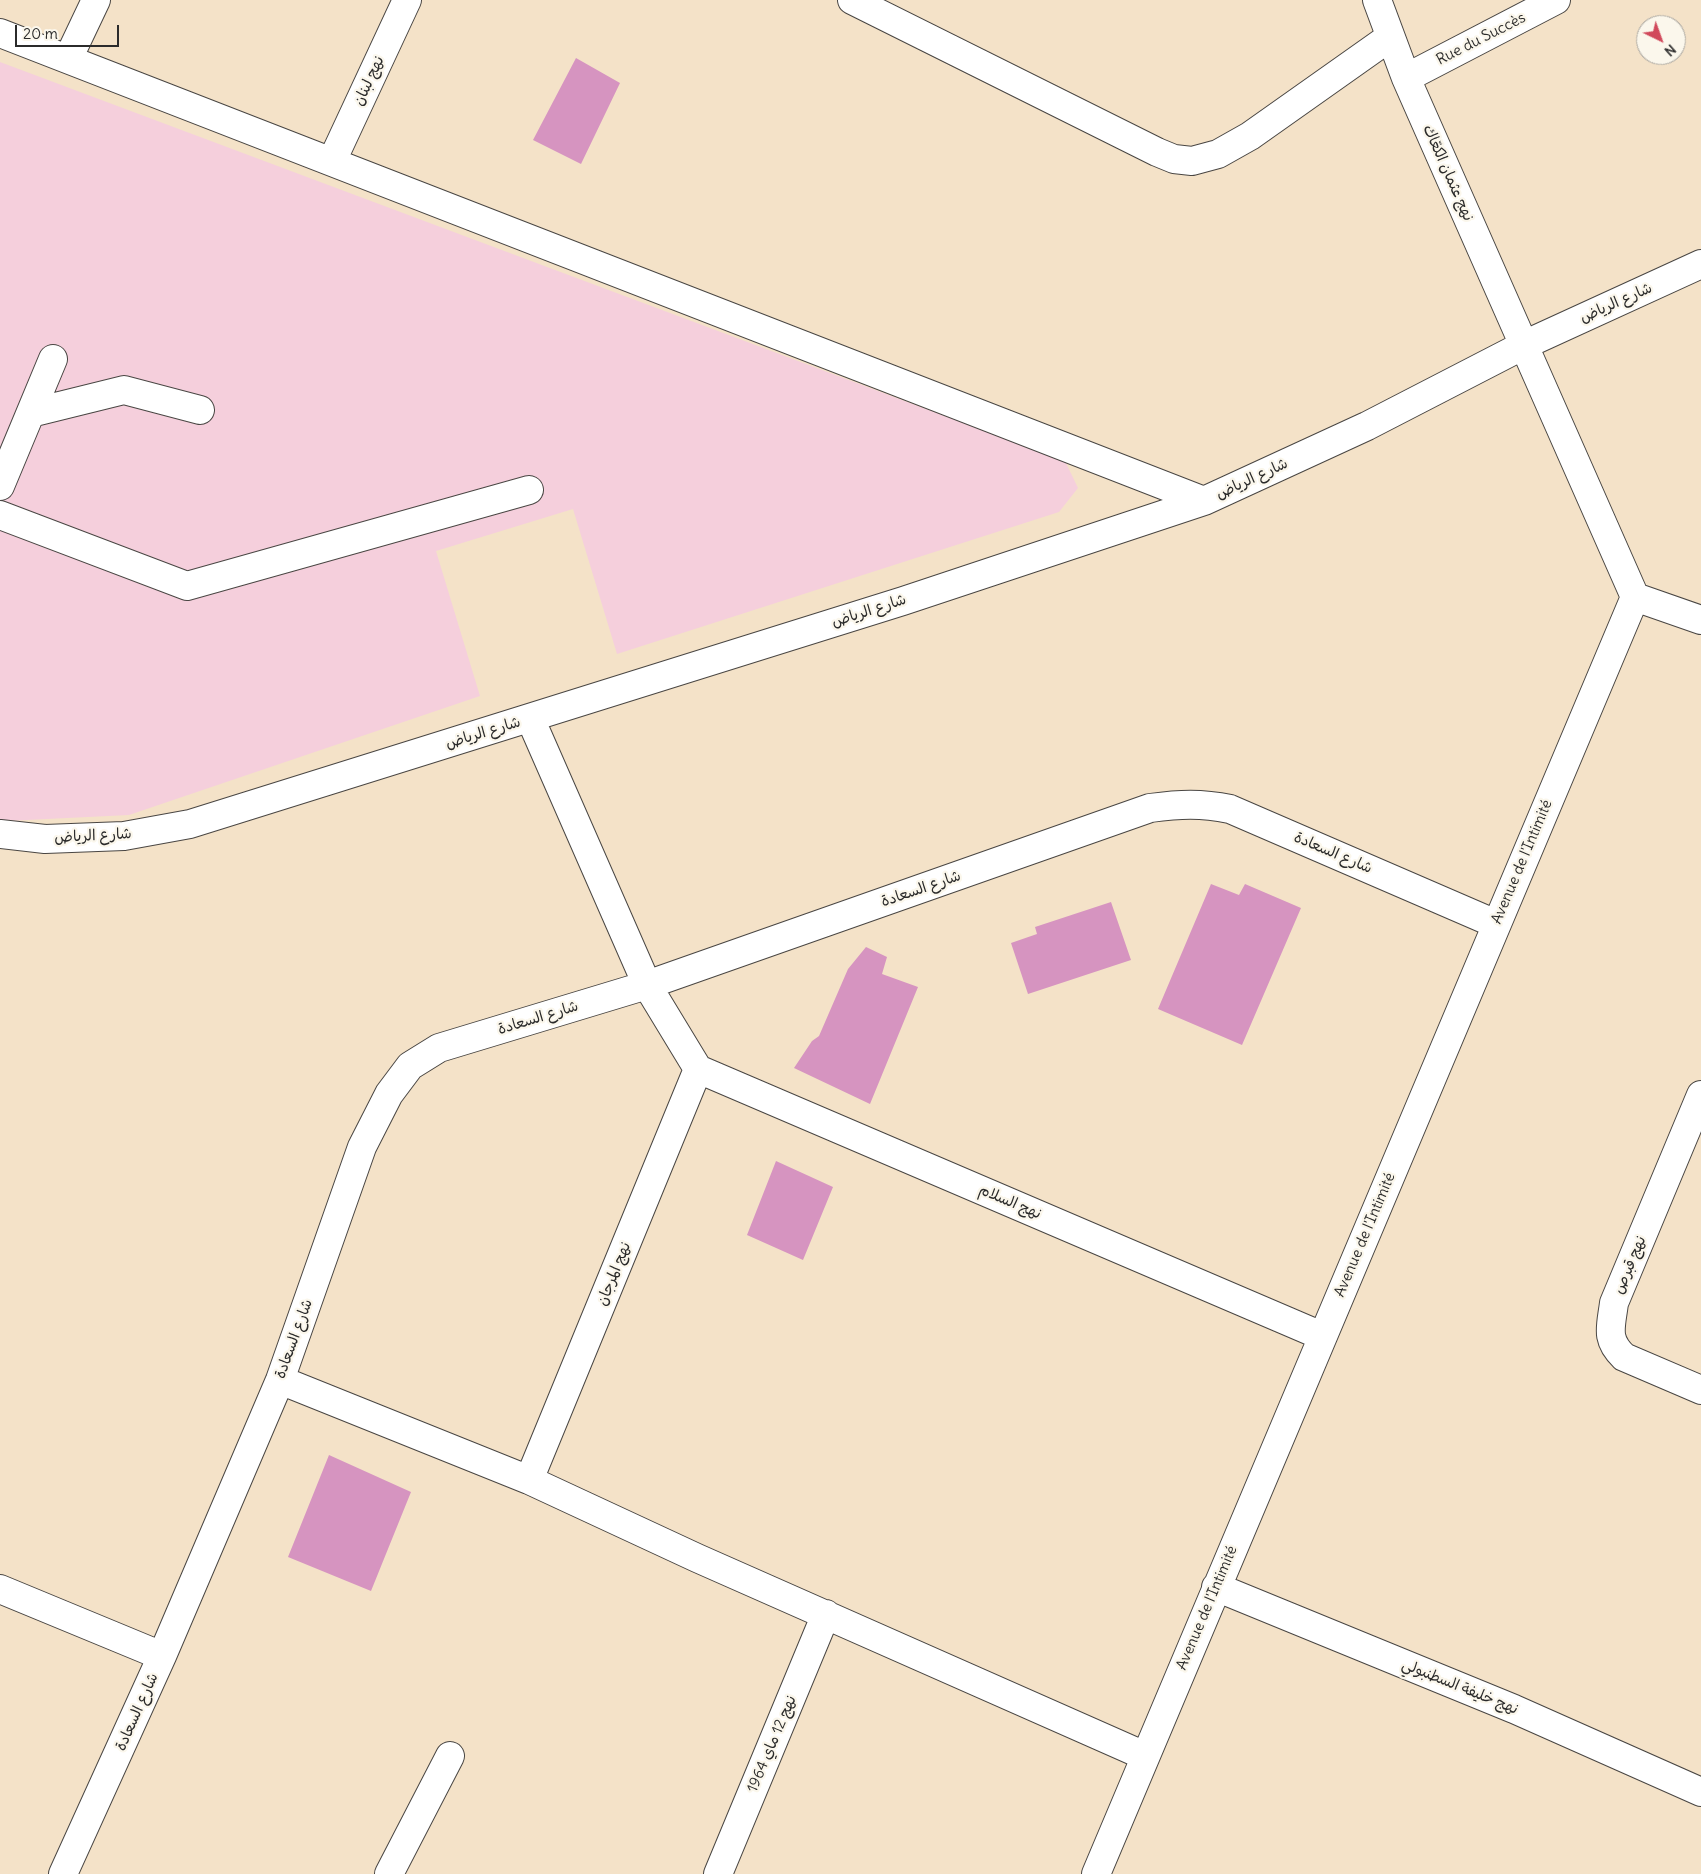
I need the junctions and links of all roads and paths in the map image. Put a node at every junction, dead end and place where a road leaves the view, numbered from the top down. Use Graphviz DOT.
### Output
graph roads {
  1 [pos="96,0"];
  2 [pos="407,0"];
  3 [pos="852,0"];
  4 [pos="1376,0"];
  5 [pos="1556,0"];
  6 [pos="0,33"];
  7 [pos="1390,37"];
  8 [pos="68,59"];
  9 [pos="1406,78"];
  10 [pos="332,162"];
  11 [pos="1701,264"];
  12 [pos="1524,345"];
  13 [pos="53,359"];
  14 [pos="200,410"];
  15 [pos="31,413"];
  16 [pos="0,486"];
  17 [pos="530,490"];
  18 [pos="1204,500"];
  19 [pos="0,515"];
  20 [pos="1635,597"];
  21 [pos="1701,620"];
  22 [pos="530,718"];
  23 [pos="0,834"];
  24 [pos="1496,924"];
  25 [pos="647,985"];
  26 [pos="698,1069"];
  27 [pos="1701,1095"];
  28 [pos="1322,1336"];
  29 [pos="280,1380"];
  30 [pos="1701,1390"];
  31 [pos="529,1480"];
  32 [pos="0,1588"];
  33 [pos="1216,1588"];
  34 [pos="826,1614"];
  35 [pos="162,1656"];
  36 [pos="450,1756"];
  37 [pos="1145,1756"];
  38 [pos="1701,1792"];
  39 [pos="63,1874"];
  40 [pos="389,1874"];
  41 [pos="718,1874"];
  42 [pos="1096,1874"];
  1 -- 8 [label="street"];
  2 -- 10 [label="street, نهج لبنان"];
  3 -- 7 [label="street"];
  4 -- 7 [label="street, نهج عثمان الكعّاك"];
  5 -- 9 [label="street, Rue du Succès"];
  6 -- 8 [label="street"];
  7 -- 9 [label="street, نهج عثمان الكعّاك"];
  8 -- 10 [label="street"];
  9 -- 12 [label="street, نهج عثمان الكعّاك"];
  10 -- 18 [label="street"];
  11 -- 12 [label="street, شارع الرياض"];
  12 -- 18 [label="street, شارع الرياض"];
  12 -- 20 [label="street, نهج عثمان الكعّاك"];
  13 -- 15 [label="street"];
  14 -- 15 [label="street"];
  15 -- 16 [label="street"];
  17 -- 19 [label="street"];
  18 -- 22 [label="street, شارع الرياض"];
  20 -- 21 [label="street"];
  20 -- 24 [label="street, Avenue de l'Intimité"];
  22 -- 23 [label="street, شارع الرياض"];
  22 -- 25 [label="street"];
  24 -- 25 [label="street, شارع السعادة"];
  24 -- 28 [label="street, Avenue de l'Intimité"];
  25 -- 26 [label="street"];
  25 -- 29 [label="street, شارع السعادة"];
  26 -- 28 [label="street, نهج السلام"];
  26 -- 31 [label="street, نهج المرجان"];
  27 -- 30 [label="street, نهج قبرص"];
  28 -- 33 [label="street, Avenue de l'Intimité"];
  29 -- 31 [label="street"];
  29 -- 35 [label="street, شارع السعادة"];
  31 -- 34 [label="street"];
  32 -- 35 [label="street"];
  33 -- 37 [label="street, Avenue de l'Intimité"];
  33 -- 38 [label="street, نهج خليفة السطنبولي"];
  34 -- 37 [label="street"];
  34 -- 41 [label="street, نهج 12 ماي 1964"];
  35 -- 39 [label="street, شارع السعادة"];
  36 -- 40 [label="street"];
  37 -- 42 [label="street, Avenue de l'Intimité"];
}
